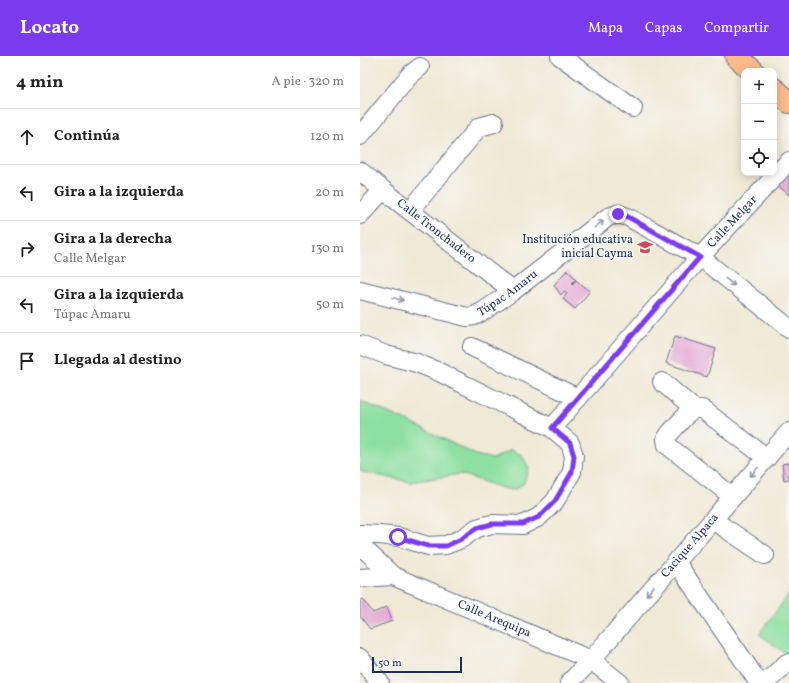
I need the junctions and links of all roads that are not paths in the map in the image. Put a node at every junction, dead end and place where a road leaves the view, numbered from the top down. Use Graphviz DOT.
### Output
graph roads {
  1 [pos="560,56"];
  2 [pos="736,56"];
  3 [pos="420,67"];
  4 [pos="750,68"];
  5 [pos="777,92"];
  6 [pos="789,102"];
  7 [pos="633,108"];
  8 [pos="494,123"];
  9 [pos="360,136"];
  10 [pos="789,161"];
  11 [pos="360,171"];
  12 [pos="383,190"];
  13 [pos="410,211"];
  14 [pos="360,215"];
  15 [pos="700,257"];
  16 [pos="360,290"];
  17 [pos="513,291"];
  18 [pos="789,328"];
  19 [pos="360,345"];
  20 [pos="472,347"];
  21 [pos="662,382"];
  22 [pos="578,398"];
  23 [pos="694,409"];
  24 [pos="552,428"];
  25 [pos="789,432"];
  26 [pos="767,458"];
  27 [pos="733,497"];
  28 [pos="713,520"];
  29 [pos="360,534"];
  30 [pos="360,545"];
  31 [pos="765,555"];
  32 [pos="676,562"];
  33 [pos="393,576"];
  34 [pos="360,578"];
  35 [pos="360,658"];
  36 [pos="591,660"];
  37 [pos="788,663"];
  38 [pos="380,683"];
  39 [pos="569,683"];
  40 [pos="620,683"];
  41 [pos="759,683"];
  42 [pos="765,683"];
  1 -- 7 [label="street"];
  2 -- 4 [label="main road"];
  3 -- 9 [label="street"];
  5 -- 6 [label="main road"];
  8 -- 13 [label="street"];
  10 -- 15 [label="street, Calle Melgar"];
  11 -- 12 [label="street, Calle Tronchadero"];
  12 -- 13 [label="street, Calle Tronchadero"];
  12 -- 14 [label="street"];
  13 -- 17 [label="street, Calle Tronchadero"];
  17 -- 15 [label="street, Túpac Amaru, one-way"];
  15 -- 18 [label="street, Túpac Amaru, one-way"];
  15 -- 22 [label="street, Calle Melgar"];
  16 -- 17 [label="street, Túpac Amaru, one-way"];
  19 -- 24 [label="street"];
  20 -- 22 [label="street"];
  21 -- 23 [label="street"];
  22 -- 24 [label="street, Calle Melgar"];
  23 -- 26 [label="street"];
  23 -- 27 [label="street"];
  24 -- 29 [label="street"];
  25 -- 26 [label="street, Cacique Alpaca"];
  26 -- 27 [label="street, Cacique Alpaca, one-way"];
  27 -- 28 [label="street, Cacique Alpaca"];
  28 -- 31 [label="street"];
  28 -- 32 [label="street, Cacique Alpaca"];
  30 -- 33 [label="street"];
  32 -- 36 [label="street, Cacique Alpaca, one-way"];
  32 -- 41 [label="street"];
  33 -- 34 [label="street, Calle Arequipa"];
  33 -- 36 [label="street, Calle Arequipa"];
  35 -- 38 [label="street"];
  36 -- 39 [label="street, Cacique Alpaca"];
  36 -- 40 [label="street, Calle Arequipa"];
  37 -- 42 [label="street"];
}
